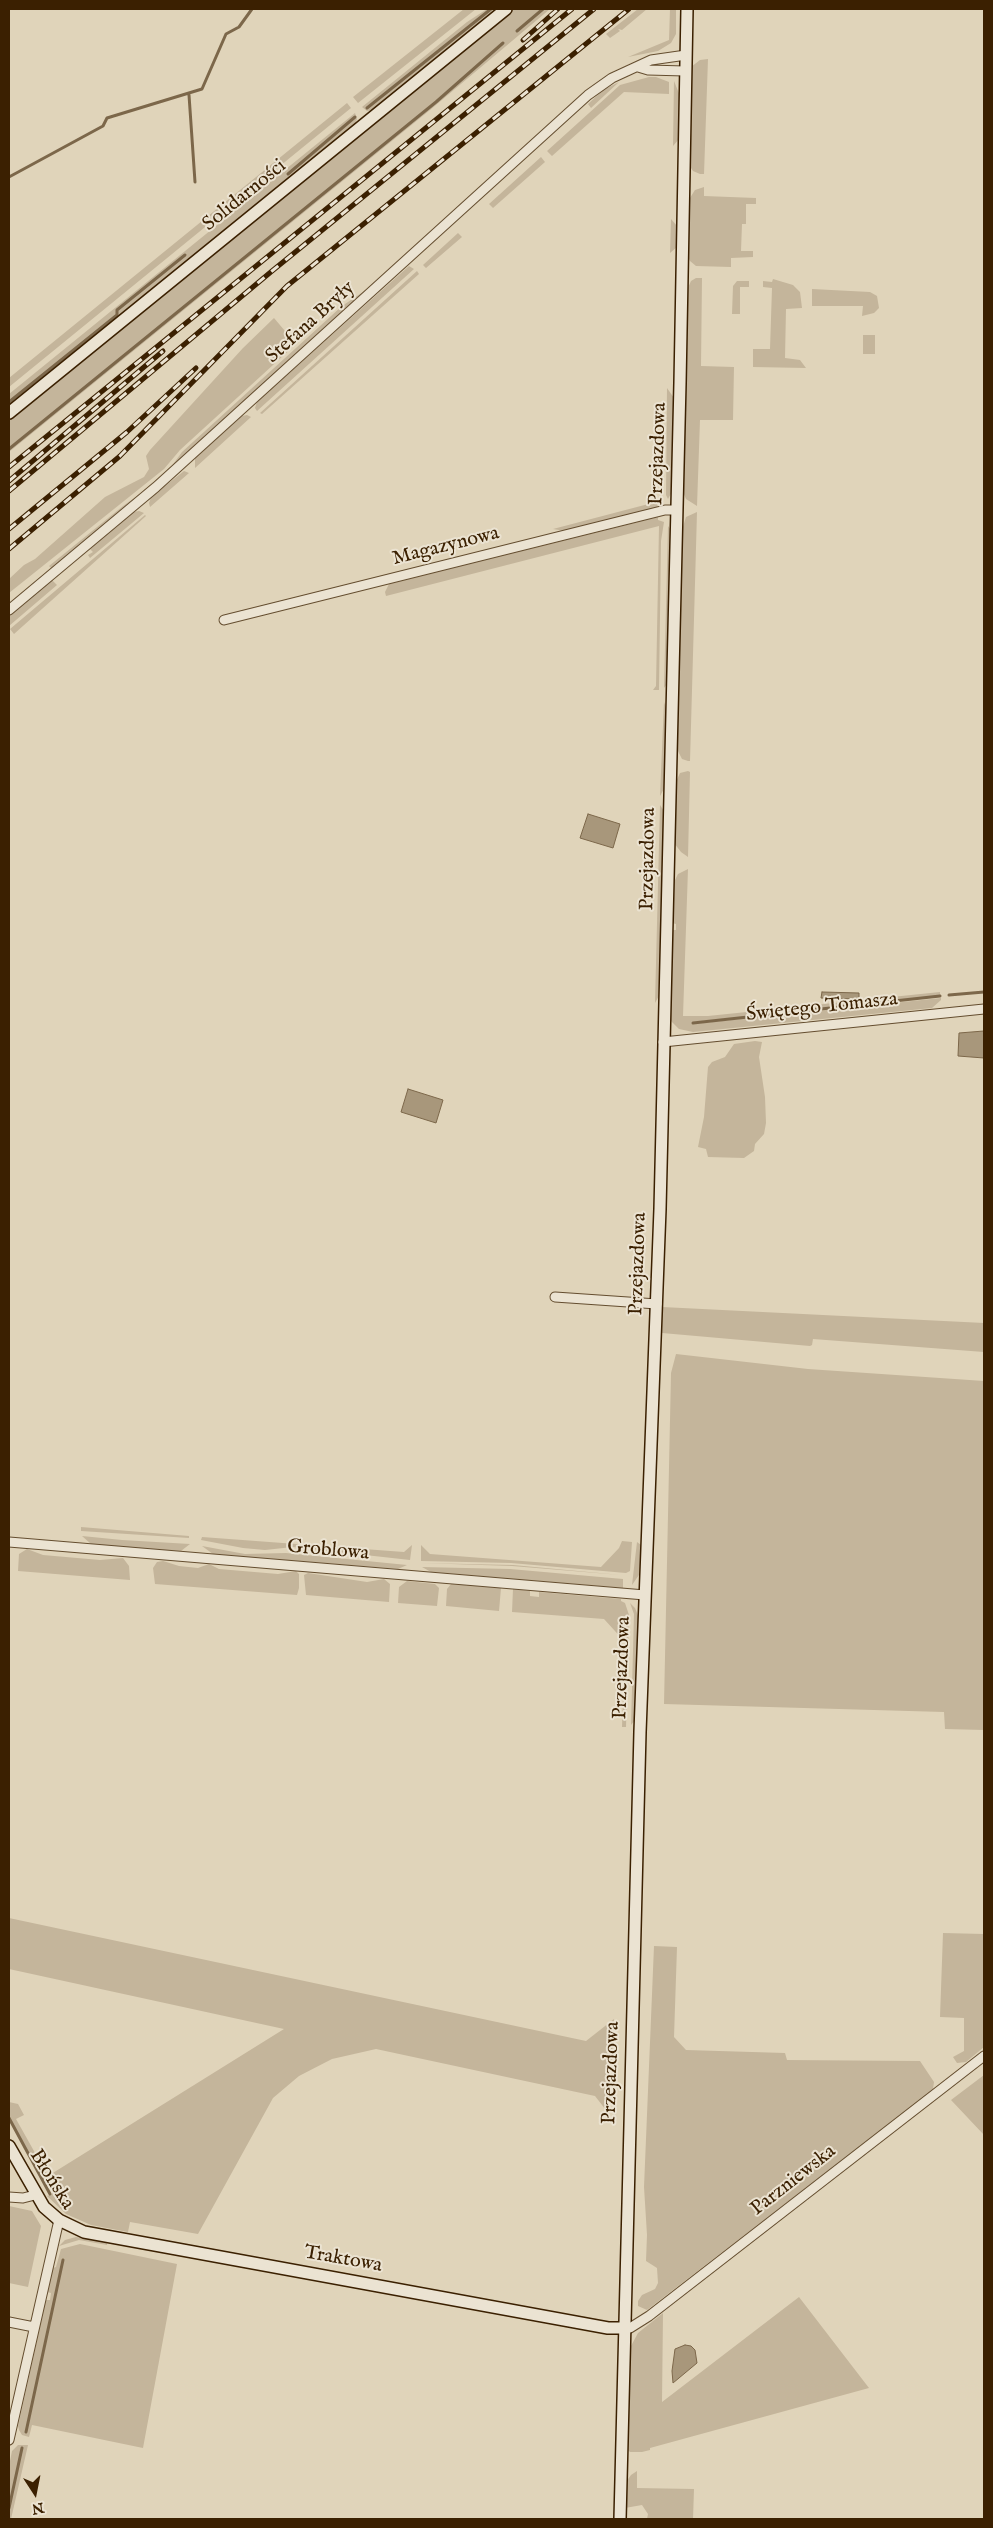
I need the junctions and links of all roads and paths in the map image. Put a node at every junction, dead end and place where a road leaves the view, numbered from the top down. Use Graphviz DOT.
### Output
graph roads {
  1 [pos="506,9"];
  2 [pos="686,9"];
  3 [pos="686,55"];
  4 [pos="638,67"];
  5 [pos="685,71"];
  6 [pos="9,412"];
  7 [pos="677,510"];
  8 [pos="9,610"];
  9 [pos="224,620"];
  10 [pos="984,1009"];
  11 [pos="663,1042"];
  12 [pos="555,1297"];
  13 [pos="657,1304"];
  14 [pos="9,1542"];
  15 [pos="644,1595"];
  16 [pos="984,2056"];
  17 [pos="9,2146"];
  18 [pos="35,2195"];
  19 [pos="9,2196"];
  20 [pos="59,2220"];
  21 [pos="9,2322"];
  22 [pos="34,2327"];
  23 [pos="624,2328"];
  24 [pos="9,2440"];
  25 [pos="620,2519"];
  1 -- 6 [label="street, Solidarności"];
  2 -- 3 [label="street, Przejazdowa"];
  3 -- 4 [label="street, Stefana Bryły"];
  3 -- 5 [label="street, Przejazdowa"];
  4 -- 5 [label="street"];
  4 -- 8 [label="street, Stefana Bryły"];
  5 -- 7 [label="street, Przejazdowa"];
  7 -- 9 [label="street, Magazynowa"];
  7 -- 11 [label="street, Przejazdowa"];
  10 -- 11 [label="street, Świętego Tomasza"];
  11 -- 13 [label="street, Przejazdowa"];
  12 -- 13 [label="street"];
  13 -- 15 [label="street, Przejazdowa"];
  14 -- 15 [label="street, Groblowa"];
  15 -- 23 [label="street, Przejazdowa"];
  16 -- 23 [label="street, Parzniewska"];
  17 -- 18 [label="street, Błońska"];
  18 -- 19 [label="street"];
  18 -- 20 [label="street, Błońska"];
  20 -- 22 [label="street, Błońska"];
  20 -- 23 [label="street, Traktowa"];
  21 -- 22 [label="street"];
  22 -- 24 [label="street, Błońska"];
  23 -- 25 [label="street, Przejazdowa"];
}
